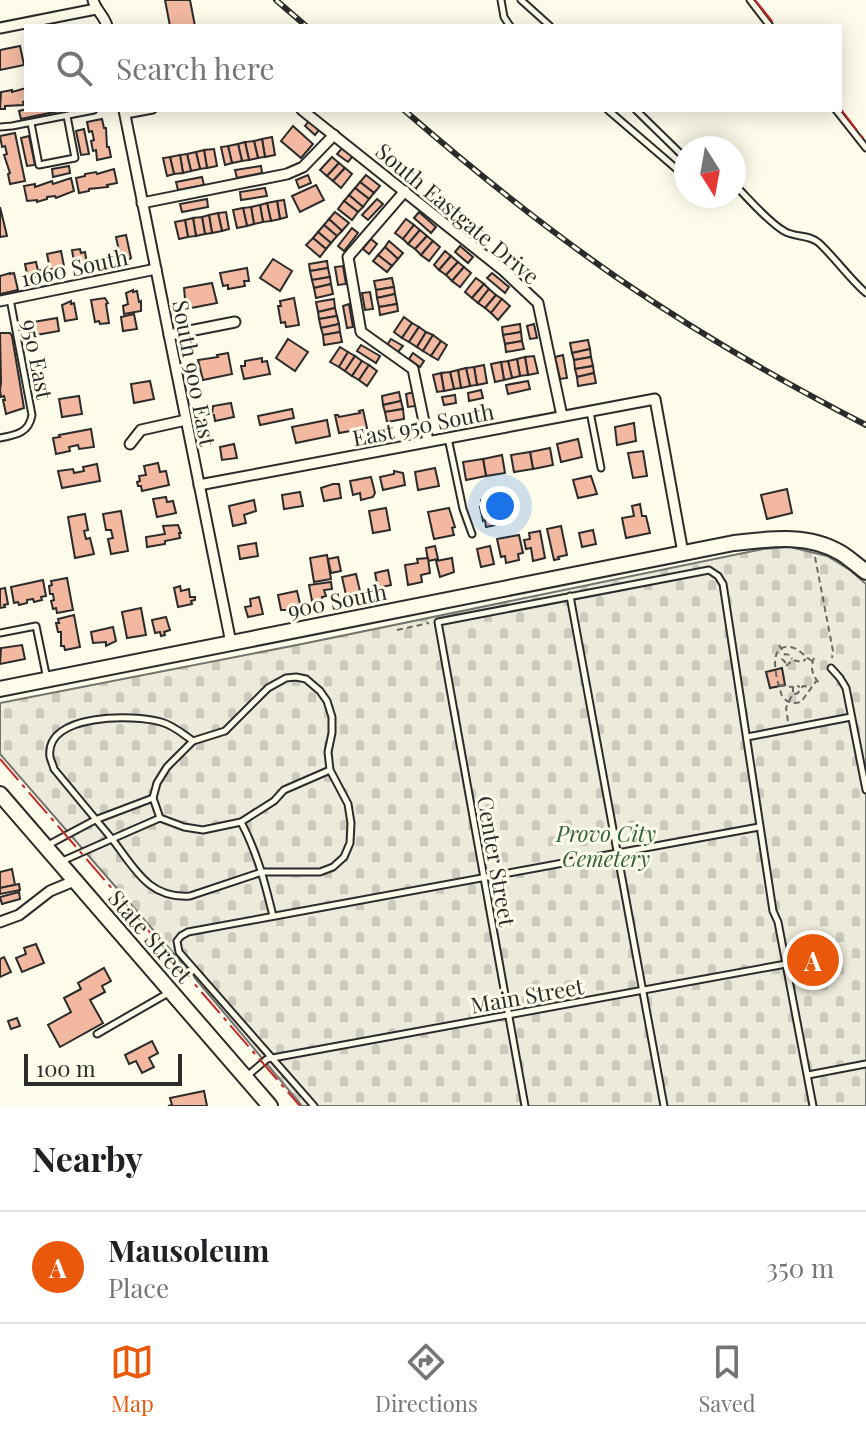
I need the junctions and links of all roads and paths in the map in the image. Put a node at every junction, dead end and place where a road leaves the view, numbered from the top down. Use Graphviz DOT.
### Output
graph roads {
  1 [pos="501,0"];
  2 [pos="521,0"];
  3 [pos="750,0"];
  4 [pos="94,4"];
  5 [pos="106,24"];
  6 [pos="509,24"];
  7 [pos="548,24"];
  8 [pos="768,24"];
  9 [pos="0,28"];
  10 [pos="85,112"];
  11 [pos="305,112"];
  12 [pos="610,112"];
  13 [pos="638,112"];
  14 [pos="838,112"];
  15 [pos="124,113"];
  16 [pos="67,116"];
  17 [pos="31,123"];
  18 [pos="0,127"];
  19 [pos="334,135"];
  20 [pos="674,147"];
  21 [pos="866,148"];
  22 [pos="674,167"];
  23 [pos="405,191"];
  24 [pos="746,196"];
  25 [pos="142,203"];
  26 [pos="156,269"];
  27 [pos="866,293"];
  28 [pos="5,300"];
  29 [pos="235,322"];
  30 [pos="169,335"];
  31 [pos="589,411"];
  32 [pos="562,416"];
  33 [pos="186,420"];
  34 [pos="448,437"];
  35 [pos="0,438"];
  36 [pos="428,441"];
  37 [pos="130,444"];
  38 [pos="601,468"];
  39 [pos="199,485"];
  40 [pos="472,534"];
  41 [pos="820,551"];
  42 [pos="683,553"];
  43 [pos="866,572"];
  44 [pos="570,596"];
  45 [pos="438,622"];
  46 [pos="397,630"];
  47 [pos="0,633"];
  48 [pos="231,643"];
  49 [pos="780,647"];
  50 [pos="785,654"];
  51 [pos="807,658"];
  52 [pos="793,660"];
  53 [pos="831,668"];
  54 [pos="47,680"];
  55 [pos="779,685"];
  56 [pos="793,687"];
  57 [pos="811,687"];
  58 [pos="801,688"];
  59 [pos="0,689"];
  60 [pos="795,693"];
  61 [pos="788,702"];
  62 [pos="851,717"];
  63 [pos="789,730"];
  64 [pos="747,737"];
  65 [pos="193,741"];
  66 [pos="866,745"];
  67 [pos="858,747"];
  68 [pos="330,770"];
  69 [pos="866,790"];
  70 [pos="0,794"];
  71 [pos="153,798"];
  72 [pos="160,818"];
  73 [pos="95,820"];
  74 [pos="241,822"];
  75 [pos="759,827"];
  76 [pos="112,839"];
  77 [pos="45,846"];
  78 [pos="617,854"];
  79 [pos="59,863"];
  80 [pos="262,872"];
  81 [pos="484,878"];
  82 [pos="74,881"];
  83 [pos="273,916"];
  84 [pos="0,922"];
  85 [pos="799,936"];
  86 [pos="800,942"];
  87 [pos="804,961"];
  88 [pos="786,964"];
  89 [pos="807,980"];
  90 [pos="808,986"];
  91 [pos="643,991"];
  92 [pos="171,992"];
  93 [pos="508,1014"];
  94 [pos="97,1034"];
  95 [pos="273,1058"];
  96 [pos="866,1064"];
  97 [pos="808,1075"];
  98 [pos="246,1078"];
  99 [pos="270,1106"];
  100 [pos="314,1106"];
  101 [pos="525,1106"];
  102 [pos="664,1106"];
  103 [pos="813,1106"];
  1 -- 6 [label="lane"];
  2 -- 7 [label="lane"];
  3 -- 8 [label="lane"];
  4 -- 5 [label="street"];
  4 -- 9 [label="street"];
  10 -- 16 [label="lane"];
  11 -- 19 [label="street, South Eastgate Drive"];
  12 -- 22 [label="lane"];
  13 -- 20 [label="lane"];
  14 -- 21 [label="lane"];
  15 -- 25 [label="street, South 900 East"];
  16 -- 17 [label="lane"];
  16 -- 17 [label="lane"];
  17 -- 18 [label="lane"];
  19 -- 23 [label="street, South Eastgate Drive"];
  19 -- 25 [label="street"];
  23 -- 32 [label="street, South Eastgate Drive"];
  23 -- 36 [label="street"];
  24 -- 27 [label="lane"];
  25 -- 26 [label="street, South 900 East"];
  26 -- 28 [label="street, 1060 South"];
  26 -- 30 [label="street, South 900 East"];
  28 -- 35 [label="lane, 950 East"];
  29 -- 30 [label="street"];
  30 -- 33 [label="street, South 900 East"];
  31 -- 32 [label="street, East 950 South"];
  31 -- 38 [label="lane"];
  31 -- 42 [label="street, East 950 South"];
  32 -- 34 [label="street, East 950 South"];
  33 -- 37 [label="street"];
  33 -- 39 [label="street, South 900 East"];
  34 -- 36 [label="street, East 950 South"];
  34 -- 40 [label="lane"];
  36 -- 39 [label="street, East 950 South"];
  39 -- 48 [label="street, South 900 East"];
  41 -- 42 [label="street, 900 South"];
  41 -- 43 [label="street, 900 South"];
  41 -- 53 [label="path"];
  42 -- 48 [label="street, 900 South"];
  44 -- 45 [label="lane"];
  44 -- 64 [label="lane"];
  44 -- 78 [label="lane"];
  45 -- 46 [label="path"];
  45 -- 81 [label="lane, Center Street"];
  47 -- 54 [label="lane"];
  48 -- 54 [label="street, 900 South"];
  49 -- 50 [label="path"];
  49 -- 51 [label="path"];
  49 -- 55 [label="path"];
  50 -- 52 [label="path"];
  50 -- 52 [label="path"];
  51 -- 52 [label="path"];
  51 -- 57 [label="path"];
  53 -- 62 [label="lane"];
  54 -- 59 [label="street, 900 South"];
  55 -- 56 [label="path"];
  55 -- 61 [label="path"];
  56 -- 58 [label="path"];
  56 -- 60 [label="path"];
  57 -- 58 [label="path"];
  57 -- 61 [label="path"];
  58 -- 60 [label="path"];
  60 -- 61 [label="path"];
  61 -- 63 [label="path"];
  62 -- 63 [label="lane"];
  62 -- 67 [label="lane"];
  63 -- 64 [label="lane"];
  64 -- 75 [label="lane"];
  65 -- 68 [label="lane"];
  65 -- 71 [label="lane"];
  65 -- 73 [label="lane"];
  66 -- 67 [label="lane"];
  67 -- 69 [label="lane"];
  68 -- 74 [label="lane"];
  68 -- 80 [label="lane"];
  70 -- 77 [label="street, State Street"];
  71 -- 72 [label="lane"];
  71 -- 73 [label="lane"];
  72 -- 74 [label="lane"];
  72 -- 76 [label="lane"];
  73 -- 76 [label="lane"];
  73 -- 77 [label="lane"];
  74 -- 80 [label="lane"];
  75 -- 78 [label="lane"];
  75 -- 88 [label="lane"];
  76 -- 79 [label="lane"];
  76 -- 80 [label="lane"];
  77 -- 79 [label="street, State Street"];
  78 -- 81 [label="lane"];
  78 -- 91 [label="lane"];
  79 -- 82 [label="street, State Street"];
  80 -- 83 [label="lane"];
  81 -- 83 [label="lane"];
  81 -- 93 [label="lane, Center Street"];
  82 -- 84 [label="street"];
  82 -- 92 [label="street, State Street"];
  83 -- 95 [label="lane"];
  85 -- 86 [label="path"];
  86 -- 87 [label="path"];
  86 -- 89 [label="path"];
  87 -- 88 [label="path"];
  87 -- 89 [label="path"];
  88 -- 91 [label="lane, Main Street"];
  88 -- 97 [label="lane"];
  89 -- 90 [label="path"];
  91 -- 93 [label="lane, Main Street"];
  91 -- 102 [label="lane"];
  92 -- 94 [label="lane"];
  92 -- 98 [label="street, State Street"];
  93 -- 95 [label="lane, Main Street"];
  93 -- 101 [label="lane, Center Street"];
  95 -- 98 [label="lane"];
  95 -- 100 [label="lane"];
  96 -- 97 [label="lane"];
  97 -- 103 [label="lane"];
  98 -- 99 [label="street, State Street"];
}
